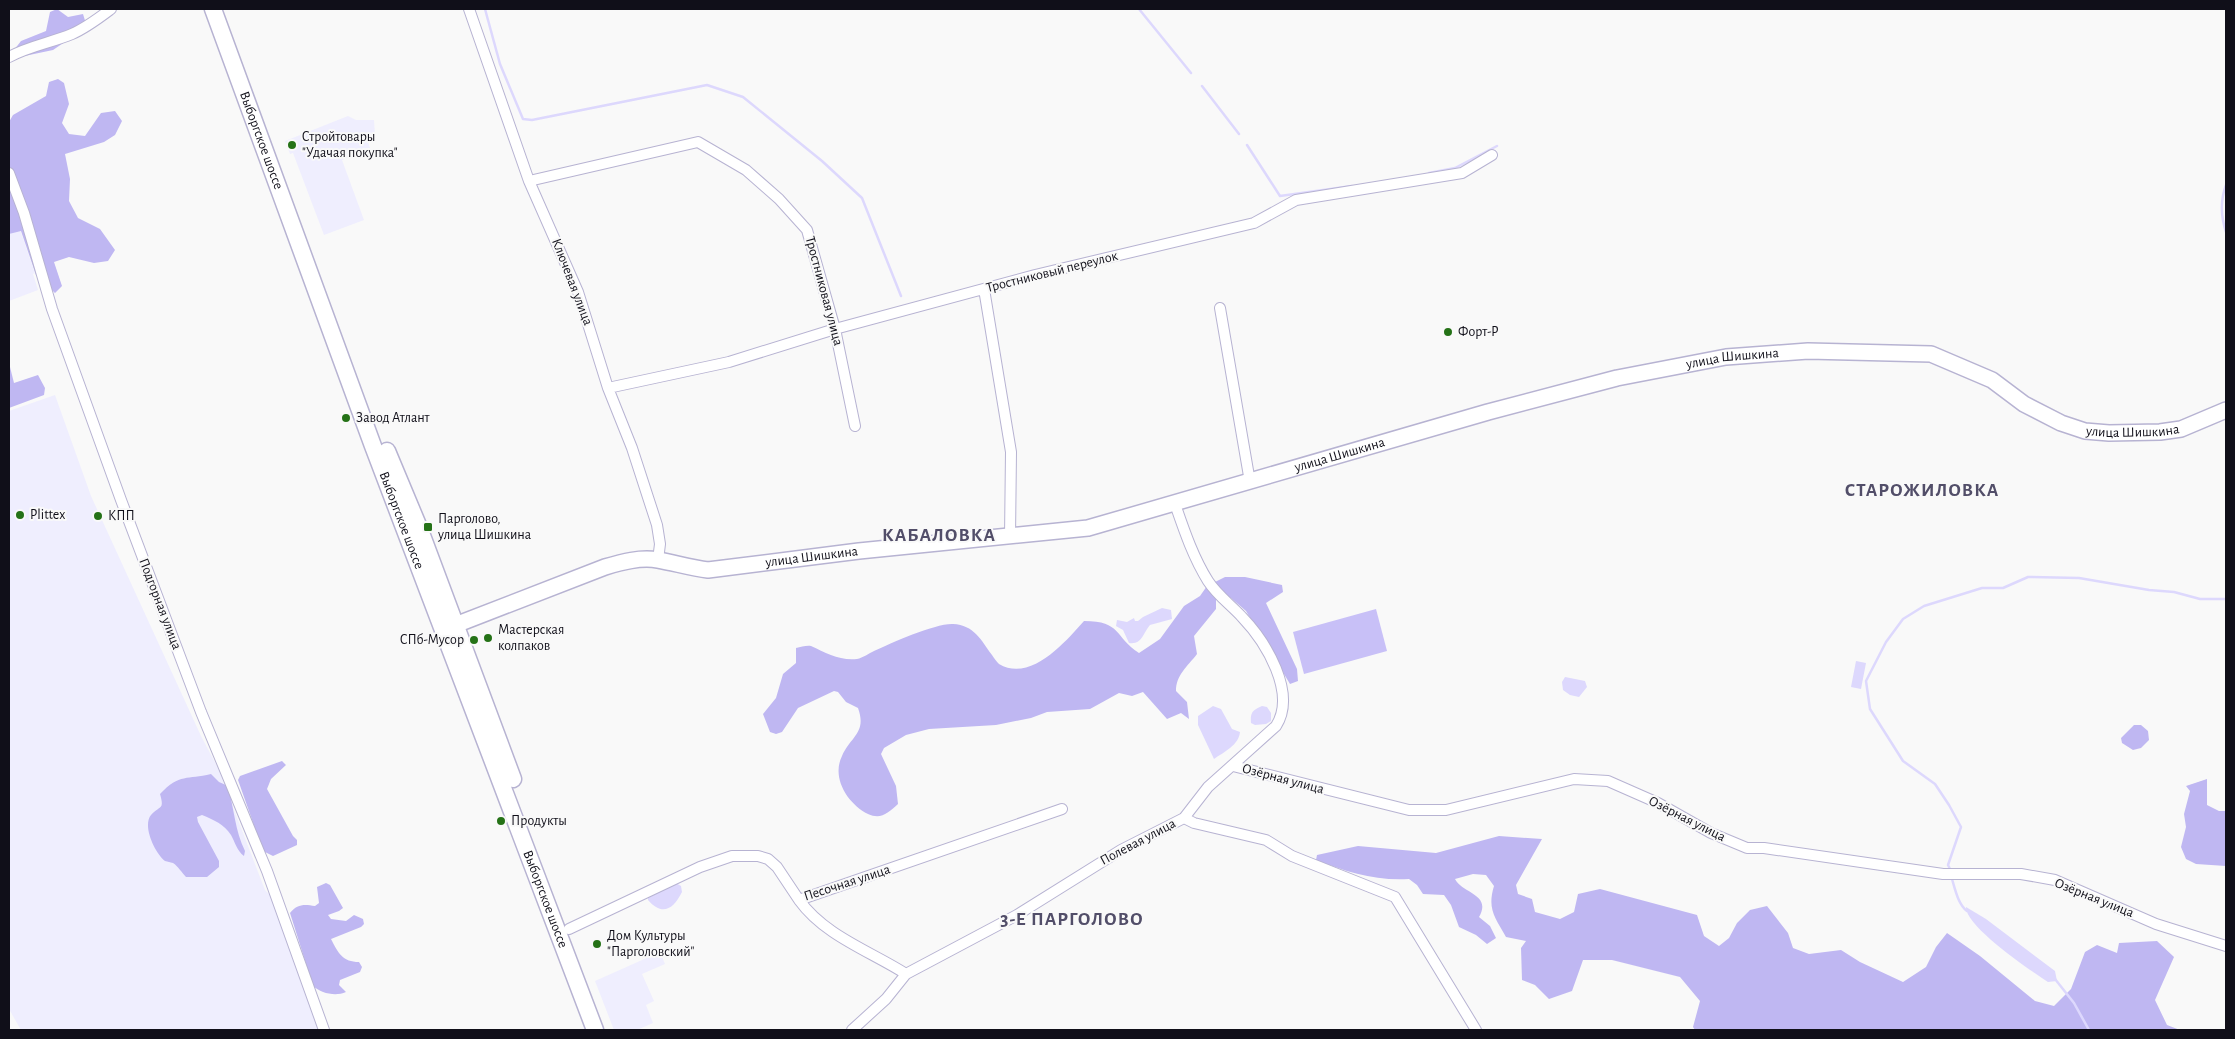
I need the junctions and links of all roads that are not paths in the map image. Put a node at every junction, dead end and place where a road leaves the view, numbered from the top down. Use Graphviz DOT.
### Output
graph roads {
  1 [pos="111,9"];
  2 [pos="213,9"];
  3 [pos="223,9"];
  4 [pos="469,9"];
  5 [pos="9,57"];
  6 [pos="1492,155"];
  7 [pos="9,173"];
  8 [pos="529,181"];
  9 [pos="984,289"];
  10 [pos="1220,308"];
  11 [pos="835,329"];
  12 [pos="608,388"];
  13 [pos="2226,410"];
  14 [pos="855,426"];
  15 [pos="1250,482"];
  16 [pos="1175,504"];
  17 [pos="1010,537"];
  18 [pos="658,560"];
  19 [pos="450,627"];
  20 [pos="1233,766"];
  21 [pos="1062,809"];
  22 [pos="1184,818"];
  23 [pos="799,900"];
  24 [pos="569,930"];
  25 [pos="2226,946"];
  26 [pos="906,974"];
  27 [pos="324,1030"];
  28 [pos="596,1030"];
  29 [pos="605,1030"];
  30 [pos="852,1030"];
  31 [pos="1476,1030"];
  1 -- 5 [label="street"];
  2 -- 19 [label="main road, Выборгское шоссе"];
  3 -- 19 [label="main road, Выборгское шоссе"];
  4 -- 8 [label="street, Ключевая улица"];
  6 -- 9 [label="street, Тростниковый переулок"];
  7 -- 27 [label="street, Подгорная улица"];
  8 -- 11 [label="street, Тростниковая улица"];
  8 -- 12 [label="street, Ключевая улица"];
  9 -- 11 [label="street, Тростниковый переулок"];
  9 -- 17 [label="street"];
  10 -- 15 [label="street"];
  11 -- 12 [label="street, Тростниковый переулок"];
  11 -- 14 [label="street, Тростниковая улица"];
  12 -- 18 [label="street, Ключевая улица"];
  13 -- 15 [label="street, улица Шишкина"];
  15 -- 16 [label="street, улица Шишкина"];
  16 -- 17 [label="street, улица Шишкина"];
  16 -- 20 [label="street"];
  17 -- 18 [label="street, улица Шишкина"];
  18 -- 19 [label="street, улица Шишкина"];
  19 -- 24 [label="main road, Выборгское шоссе"];
  19 -- 28 [label="main road, Выборгское шоссе"];
  20 -- 22 [label="street"];
  20 -- 25 [label="street, Озёрная улица"];
  21 -- 23 [label="street, Песочная улица"];
  22 -- 26 [label="street, Полевая улица"];
  22 -- 31 [label="street, Полевая улица"];
  23 -- 24 [label="street, Песочная улица"];
  23 -- 26 [label="street"];
  24 -- 29 [label="main road, Выборгское шоссе"];
  26 -- 30 [label="street, Полевая улица"];
}
